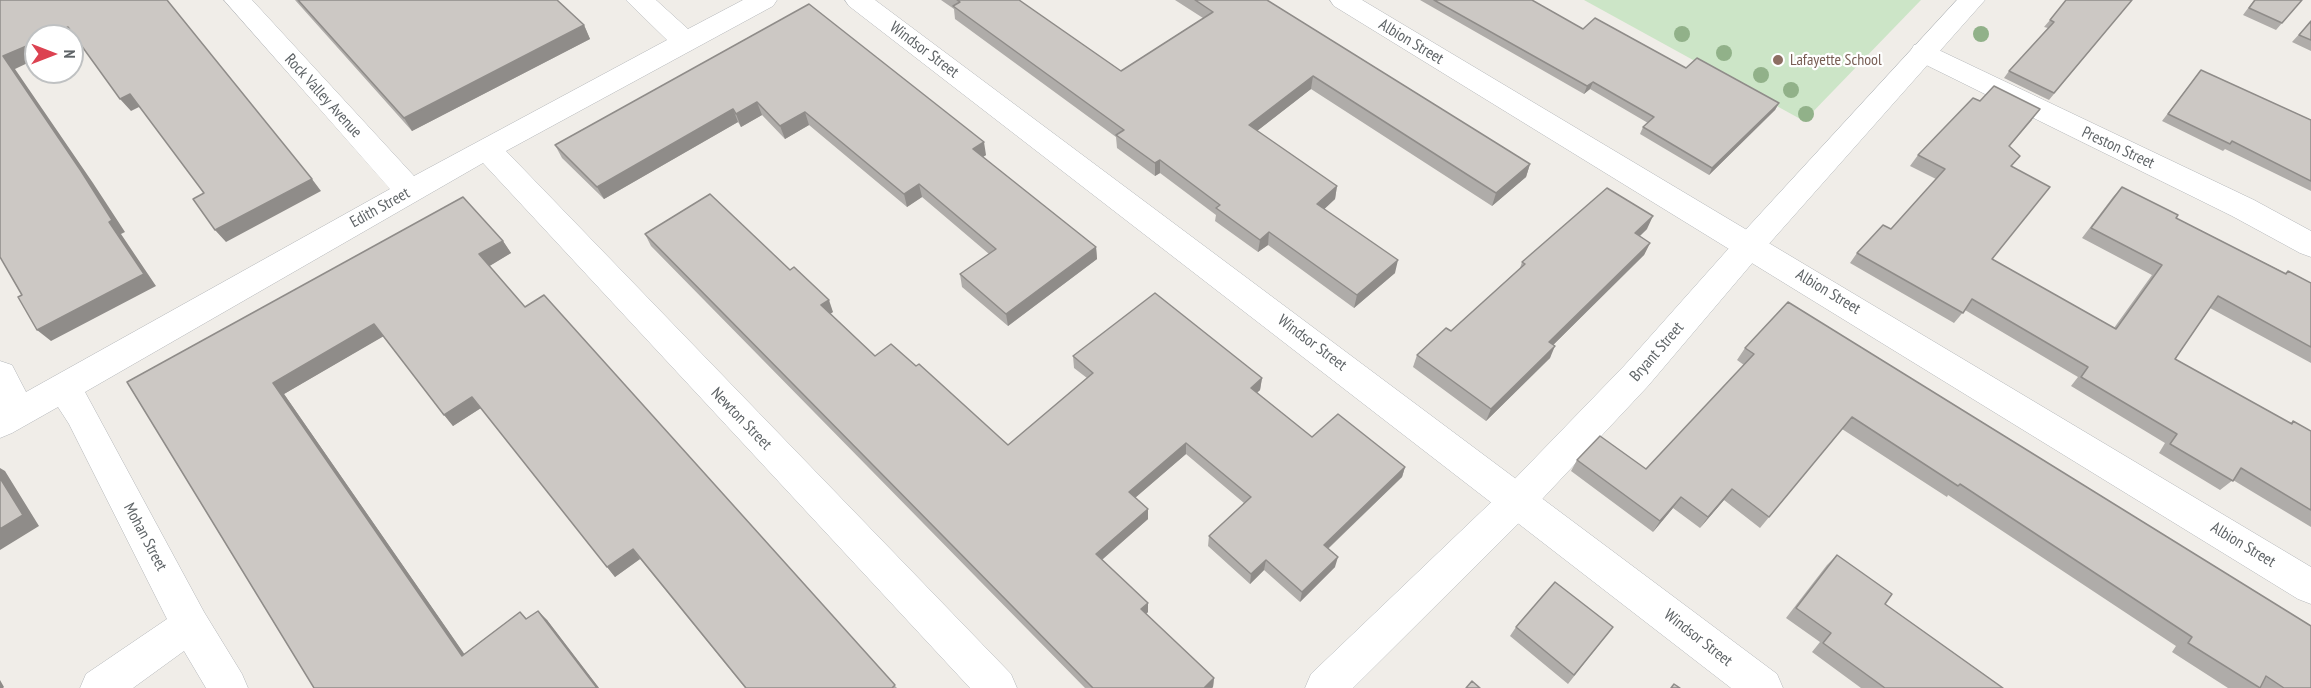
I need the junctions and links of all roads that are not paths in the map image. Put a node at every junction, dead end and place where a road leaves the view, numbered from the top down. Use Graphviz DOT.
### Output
graph roads {
  1 [pos="237,0"];
  2 [pos="639,0"];
  3 [pos="764,0"];
  4 [pos="858,0"];
  5 [pos="1343,0"];
  6 [pos="1972,0"];
  7 [pos="685,42"];
  8 [pos="1924,52"];
  9 [pos="487,148"];
  10 [pos="411,191"];
  11 [pos="2311,244"];
  12 [pos="1749,246"];
  13 [pos="0,375"];
  14 [pos="62,386"];
  15 [pos="9,417"];
  16 [pos="1518,500"];
  17 [pos="2311,587"];
  18 [pos="190,625"];
  19 [pos="100,688"];
  20 [pos="228,688"];
  21 [pos="998,688"];
  22 [pos="1325,688"];
  23 [pos="1763,688"];
  1 -- 10 [label="street, Rock Valley Avenue"];
  2 -- 7 [label="street"];
  3 -- 7 [label="street, Edith Street"];
  4 -- 16 [label="street, Windsor Street"];
  5 -- 12 [label="street, Albion Street"];
  6 -- 8 [label="street, Bryant Street"];
  7 -- 9 [label="street, Edith Street"];
  8 -- 11 [label="street, Preston Street"];
  8 -- 12 [label="street, Bryant Street"];
  9 -- 10 [label="street, Edith Street"];
  9 -- 21 [label="street, Newton Street"];
  10 -- 14 [label="street, Edith Street"];
  12 -- 16 [label="street, Bryant Street"];
  12 -- 17 [label="street, Albion Street"];
  13 -- 15 [label="street"];
  14 -- 15 [label="street, Edith Street"];
  14 -- 18 [label="street, Mohan Street"];
  16 -- 22 [label="street, Bryant Street"];
  16 -- 23 [label="street, Windsor Street"];
  18 -- 19 [label="street"];
  18 -- 20 [label="street, Mohan Street"];
}
